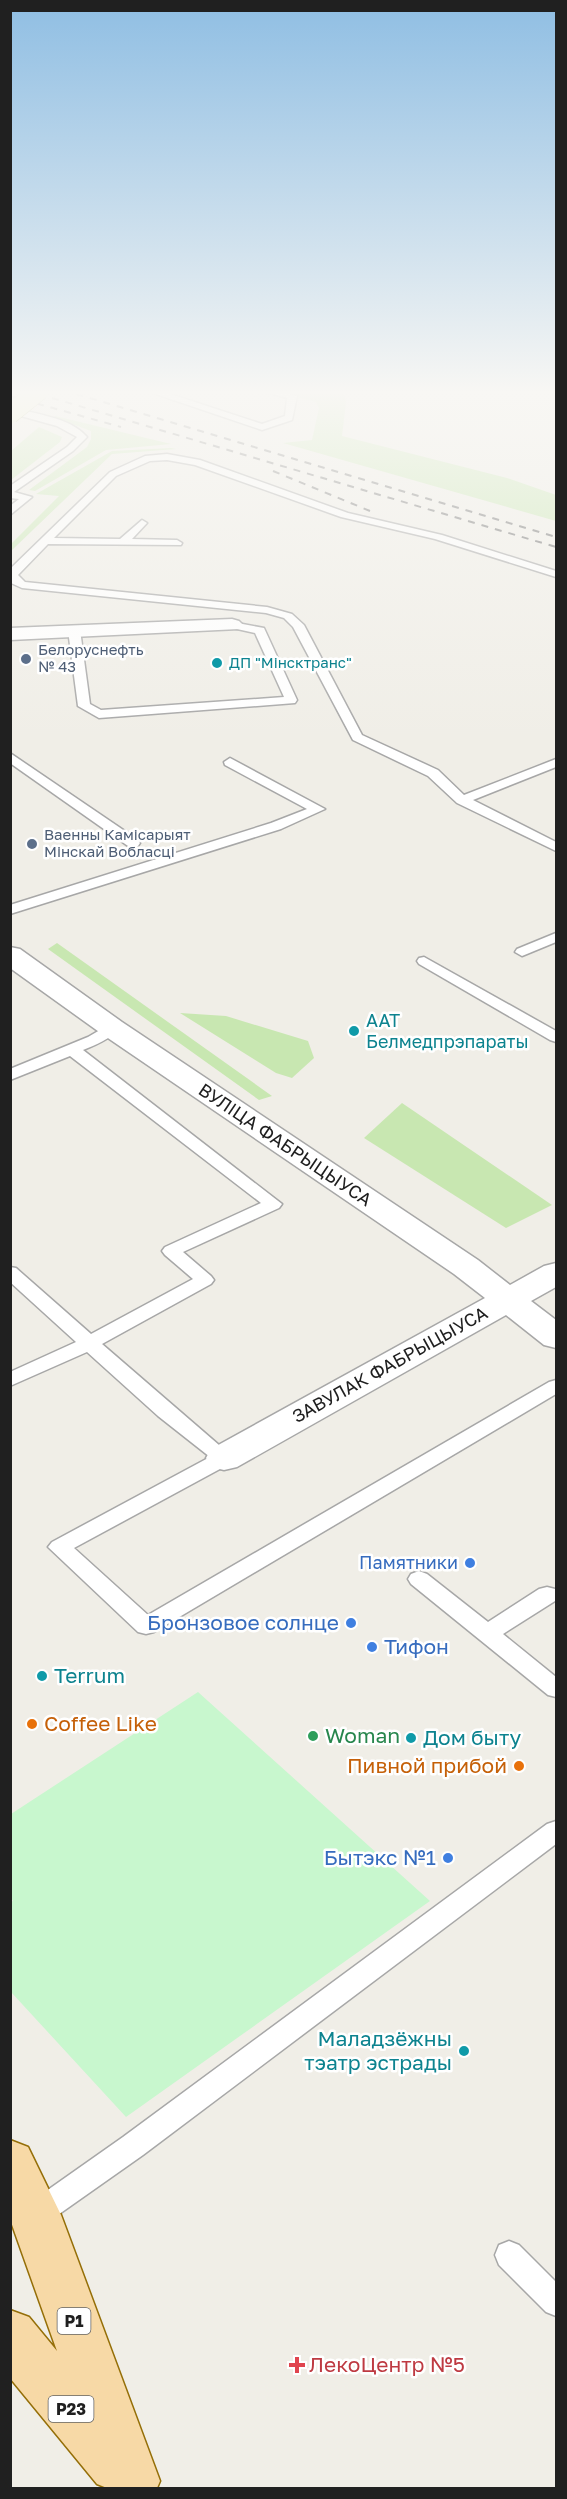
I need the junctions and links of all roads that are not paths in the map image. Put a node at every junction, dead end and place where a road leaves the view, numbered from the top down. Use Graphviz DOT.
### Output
graph roads {
  1 [pos="80,507"];
  2 [pos="321,507"];
  3 [pos="142,523"];
  4 [pos="45,541"];
  5 [pos="123,542"];
  6 [pos="177,543"];
  7 [pos="556,574"];
  8 [pos="231,625"];
  9 [pos="74,630"];
  10 [pos="10,634"];
  11 [pos="10,756"];
  12 [pos="230,762"];
  13 [pos="556,763"];
  14 [pos="462,800"];
  15 [pos="133,843"];
  16 [pos="556,847"];
  17 [pos="10,910"];
  18 [pos="556,937"];
  19 [pos="522,952"];
  20 [pos="10,955"];
  21 [pos="423,961"];
  22 [pos="111,1028"];
  23 [pos="556,1037"];
  24 [pos="72,1050"];
  25 [pos="10,1075"];
  26 [pos="10,1272"];
  27 [pos="556,1273"];
  28 [pos="507,1300"];
  29 [pos="556,1337"];
  30 [pos="90,1343"];
  31 [pos="10,1380"];
  32 [pos="556,1386"];
  33 [pos="224,1458"];
  34 [pos="419,1579"];
  35 [pos="547,1595"];
  36 [pos="487,1633"];
  37 [pos="556,1689"];
  38 [pos="556,1831"];
  39 [pos="10,2163"];
  40 [pos="35,2215"];
  41 [pos="509,2255"];
  42 [pos="556,2302"];
  43 [pos="10,2336"];
  44 [pos="135,2485"];
  1 -- 4 [label="lane"];
  2 -- 7 [label="lane"];
  3 -- 5 [label="lane"];
  4 -- 5 [label="lane"];
  4 -- 14 [label="lane"];
  5 -- 6 [label="lane"];
  8 -- 9 [label="street"];
  8 -- 9 [label="lane"];
  9 -- 10 [label="street"];
  11 -- 15 [label="lane"];
  12 -- 17 [label="lane"];
  13 -- 14 [label="lane"];
  14 -- 16 [label="lane"];
  18 -- 19 [label="lane"];
  20 -- 22 [label="street, ВУЛІЦА ФАБРЫЦЫУСА"];
  21 -- 23 [label="lane"];
  22 -- 24 [label="lane"];
  22 -- 28 [label="street, ВУЛІЦА ФАБРЫЦЫУСА"];
  24 -- 25 [label="lane"];
  24 -- 30 [label="lane"];
  26 -- 30 [label="lane"];
  27 -- 28 [label="street, ЗАВУЛАК ФАБРЫЦЫУСА"];
  28 -- 29 [label="street, ВУЛІЦА ФАБРЫЦЫУСА"];
  28 -- 33 [label="street, ЗАВУЛАК ФАБРЫЦЫУСА"];
  30 -- 31 [label="lane"];
  30 -- 33 [label="lane"];
  32 -- 33 [label="lane"];
  34 -- 36 [label="lane"];
  35 -- 36 [label="lane"];
  36 -- 37 [label="lane"];
  38 -- 40 [label="lane"];
  39 -- 40 [label="main road, Р1"];
  40 -- 44 [label="main road, Р1"];
  41 -- 42 [label="lane"];
  43 -- 44 [label="main road, Р23"];
}
